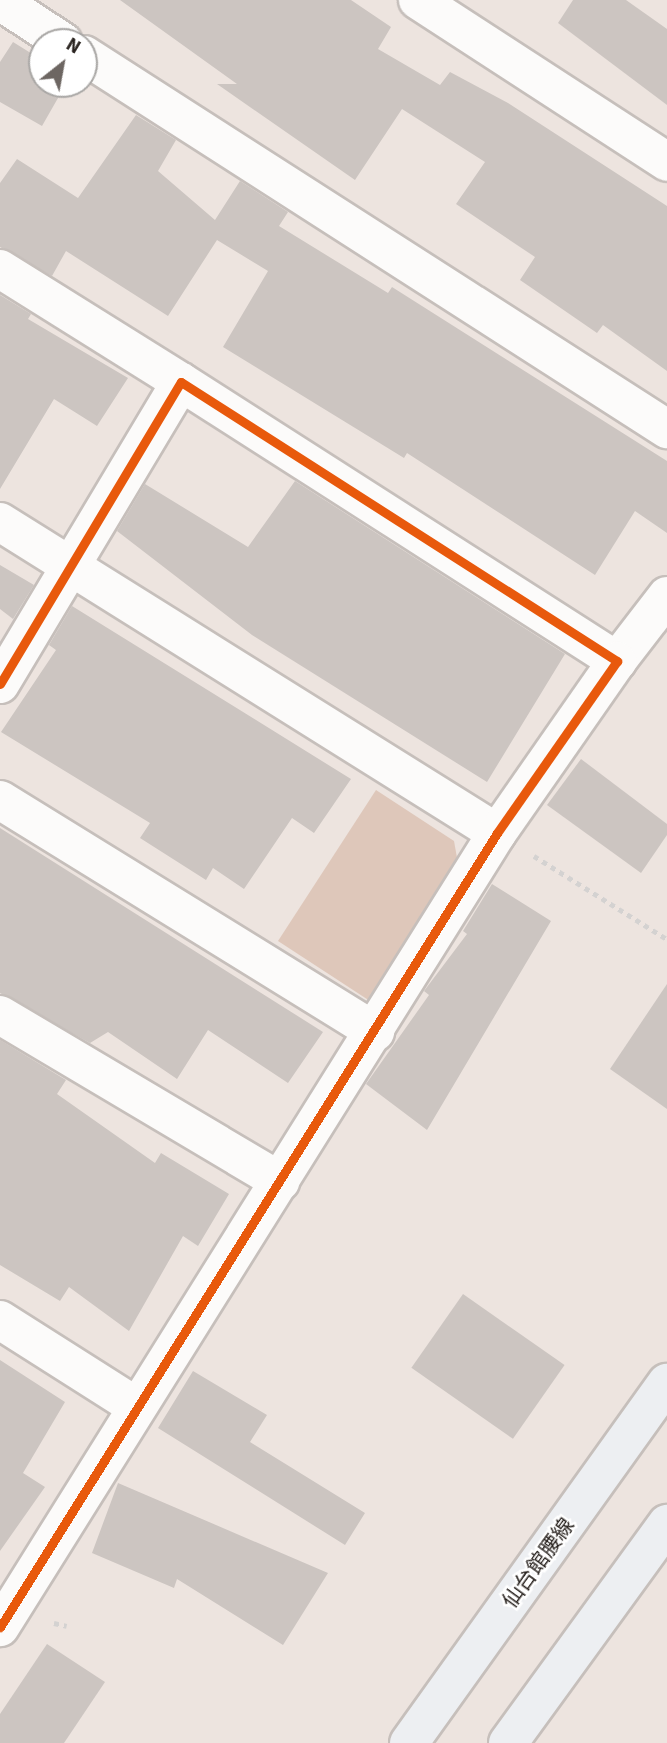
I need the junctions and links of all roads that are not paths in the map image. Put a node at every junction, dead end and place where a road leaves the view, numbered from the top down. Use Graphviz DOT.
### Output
graph roads {
  1 [pos="418,0"];
  2 [pos="0,2"];
  3 [pos="41,28"];
  4 [pos="98,64"];
  5 [pos="667,162"];
  6 [pos="0,269"];
  7 [pos="181,382"];
  8 [pos="667,429"];
  9 [pos="0,522"];
  10 [pos="68,564"];
  11 [pos="667,596"];
  12 [pos="617,661"];
  13 [pos="0,684"];
  14 [pos="0,800"];
  15 [pos="498,833"];
  16 [pos="0,1015"];
  17 [pos="375,1032"];
  18 [pos="280,1181"];
  19 [pos="0,1320"];
  20 [pos="667,1383"];
  21 [pos="134,1405"];
  22 [pos="667,1524"];
  23 [pos="6,1604"];
  24 [pos="410,1743"];
  25 [pos="508,1743"];
  1 -- 5 [label="street"];
  2 -- 3 [label="street"];
  4 -- 8 [label="street"];
  6 -- 7 [label="street"];
  7 -- 10 [label="street"];
  7 -- 12 [label="street"];
  9 -- 10 [label="street"];
  10 -- 13 [label="street"];
  10 -- 15 [label="street"];
  11 -- 12 [label="street"];
  12 -- 15 [label="street"];
  14 -- 17 [label="street"];
  15 -- 17 [label="street"];
  16 -- 18 [label="street"];
  17 -- 18 [label="street"];
  18 -- 21 [label="street"];
  19 -- 21 [label="street"];
  20 -- 24 [label="main road, 仙台館腰線"];
  21 -- 23 [label="street"];
  22 -- 25 [label="main road"];
}
